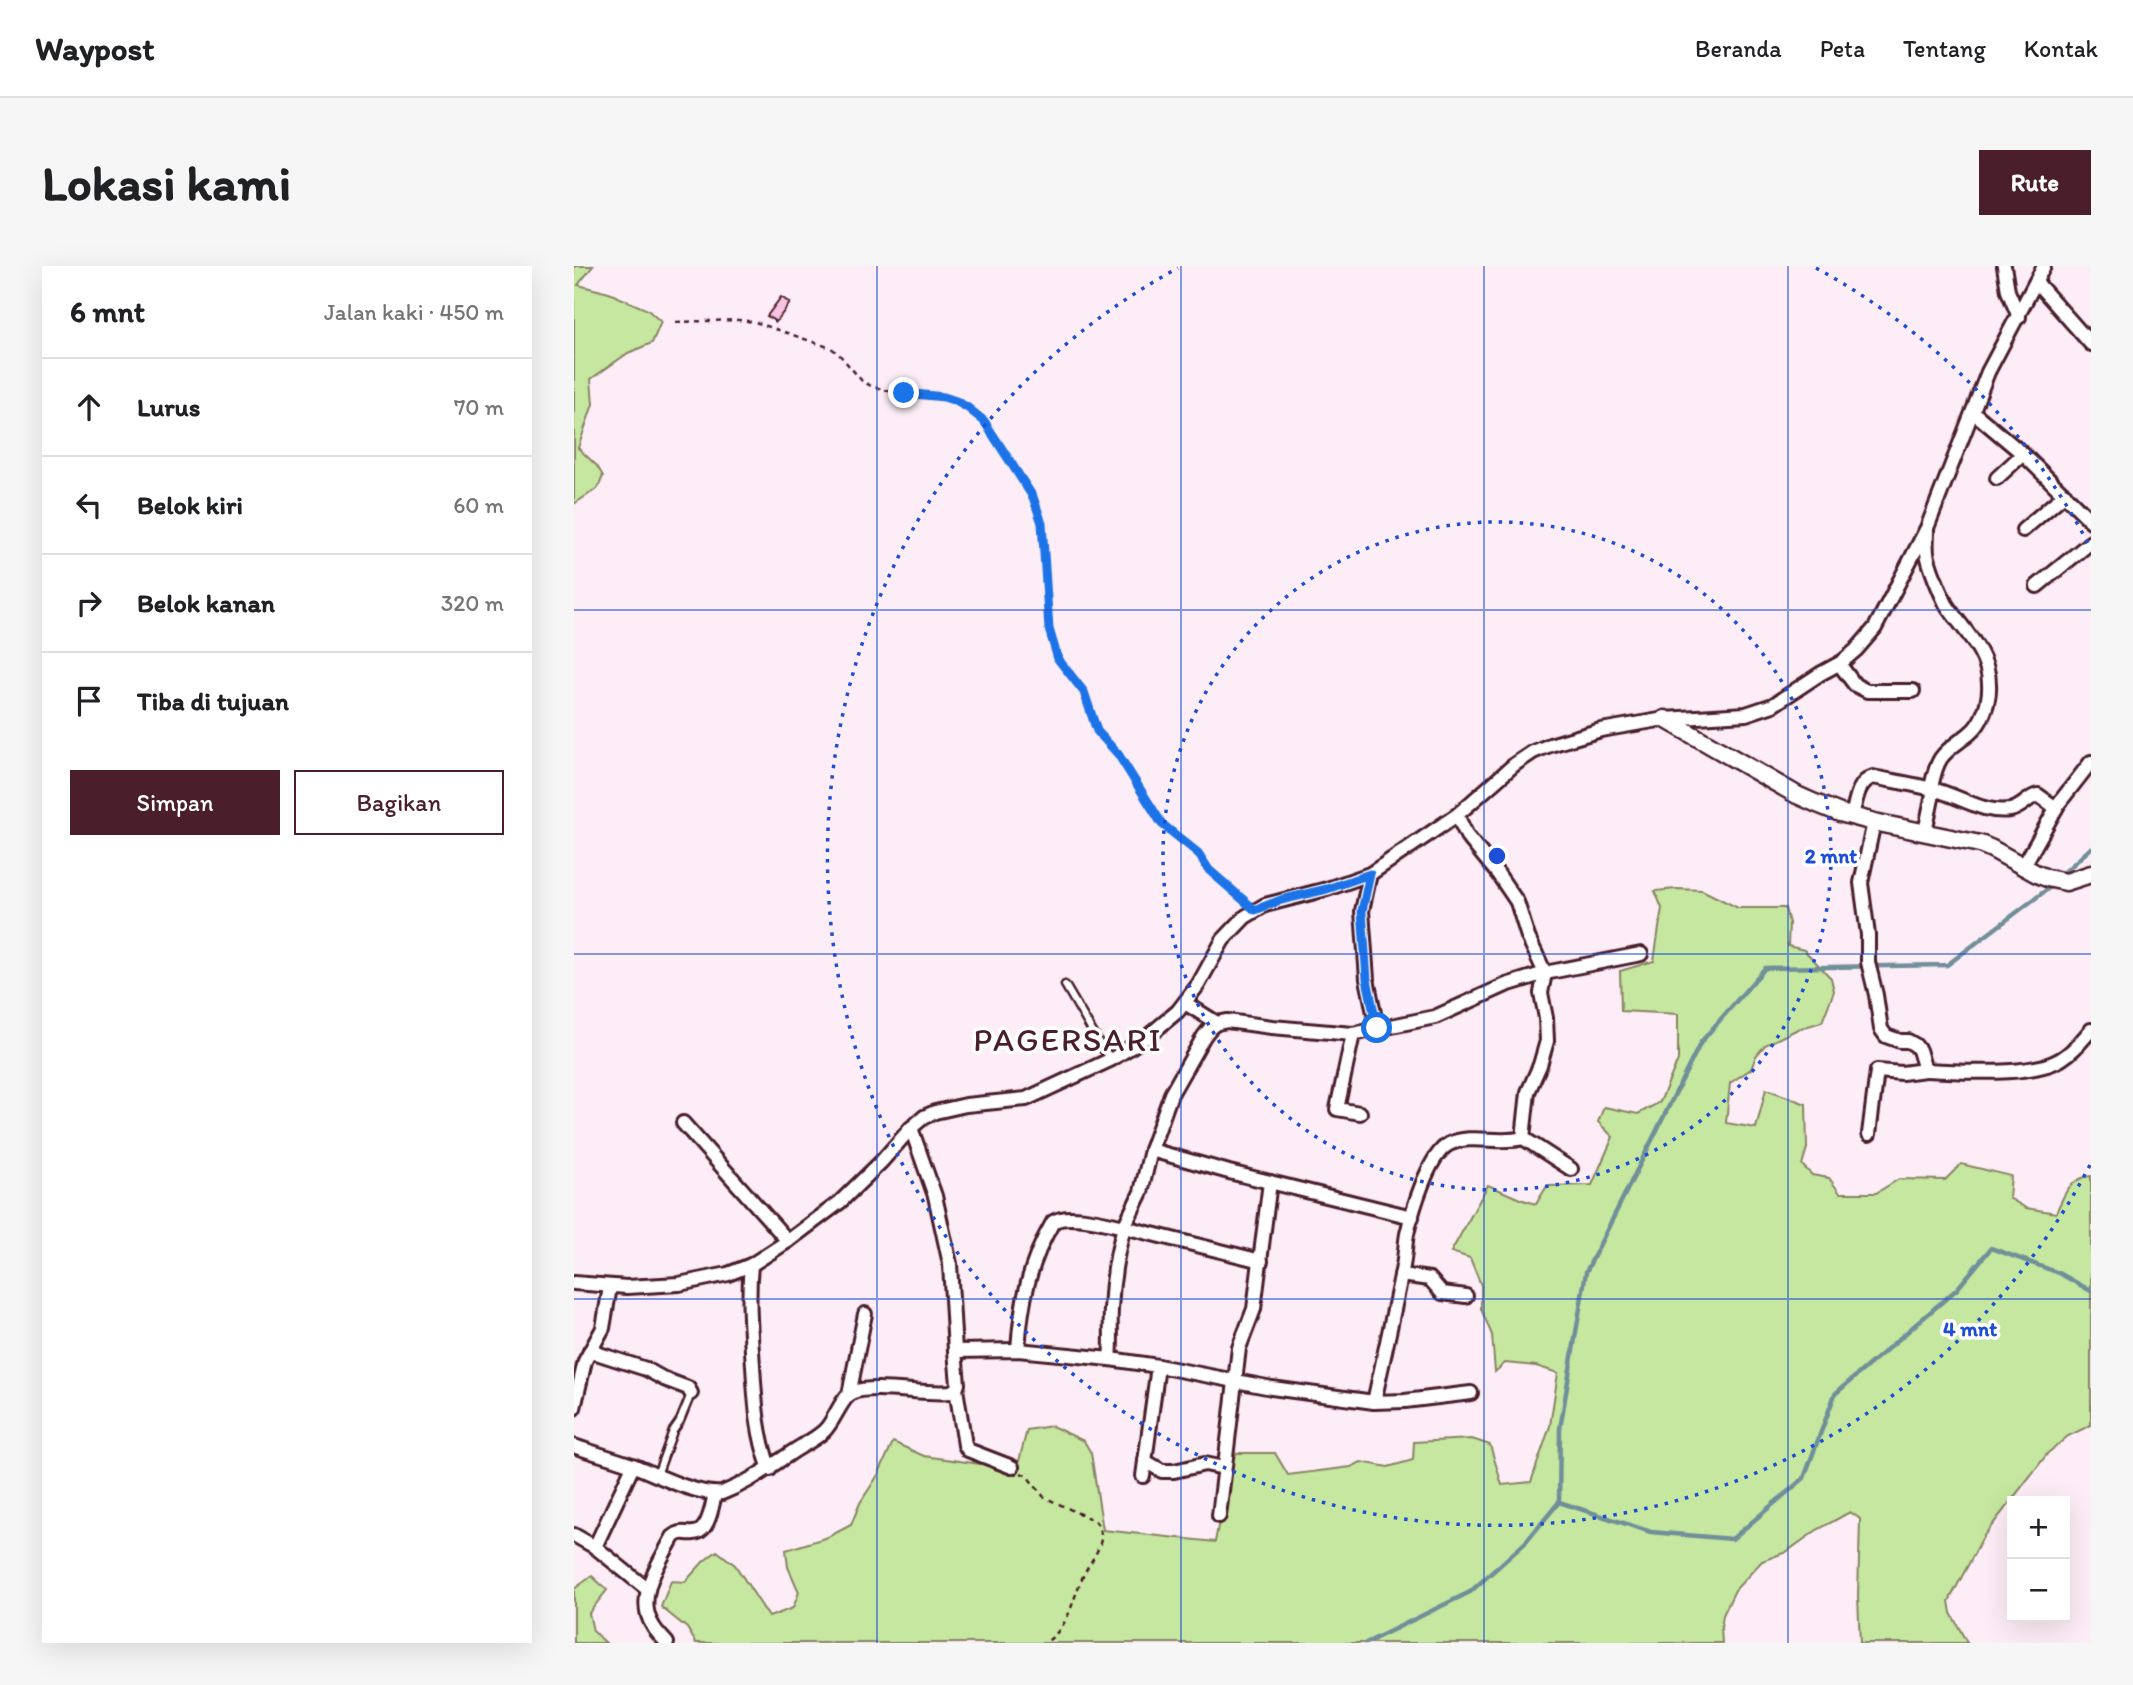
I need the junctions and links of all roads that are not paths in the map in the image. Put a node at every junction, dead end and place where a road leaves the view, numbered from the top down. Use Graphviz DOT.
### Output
graph roads {
  1 [pos="2004,266"];
  2 [pos="2045,266"];
  3 [pos="2036,282"];
  4 [pos="2018,317"];
  5 [pos="2091,344"];
  6 [pos="1973,412"];
  7 [pos="2023,454"];
  8 [pos="1997,478"];
  9 [pos="2065,494"];
  10 [pos="2091,521"];
  11 [pos="1927,528"];
  12 [pos="2023,530"];
  13 [pos="2091,542"];
  14 [pos="2037,586"];
  15 [pos="1842,662"];
  16 [pos="1913,691"];
  17 [pos="1665,719"];
  18 [pos="2091,762"];
  19 [pos="1933,789"];
  20 [pos="2056,808"];
  21 [pos="1457,815"];
  22 [pos="1852,816"];
  23 [pos="1874,822"];
  24 [pos="1925,832"];
  25 [pos="2023,867"];
  26 [pos="1370,874"];
  27 [pos="2091,874"];
  28 [pos="1641,954"];
  29 [pos="1545,973"];
  30 [pos="1065,985"];
  31 [pos="1185,1003"];
  32 [pos="1217,1023"];
  33 [pos="1377,1028"];
  34 [pos="2091,1030"];
  35 [pos="1353,1034"];
  36 [pos="1112,1059"];
  37 [pos="1924,1070"];
  38 [pos="1360,1113"];
  39 [pos="682,1123"];
  40 [pos="911,1128"];
  41 [pos="1869,1134"];
  42 [pos="1523,1138"];
  43 [pos="1151,1150"];
  44 [pos="1571,1169"];
  45 [pos="1270,1182"];
  46 [pos="1412,1217"];
  47 [pos="1124,1227"];
  48 [pos="788,1241"];
  49 [pos="1261,1261"];
  50 [pos="751,1265"];
  51 [pos="1401,1275"];
  52 [pos="574,1283"];
  53 [pos="610,1287"];
  54 [pos="1466,1296"];
  55 [pos="865,1314"];
  56 [pos="1018,1350"];
  57 [pos="590,1351"];
  58 [pos="955,1351"];
  59 [pos="1110,1359"];
  60 [pos="1158,1366"];
  61 [pos="1235,1382"];
  62 [pos="956,1389"];
  63 [pos="691,1393"];
  64 [pos="1471,1393"];
  65 [pos="849,1395"];
  66 [pos="1374,1402"];
  67 [pos="574,1408"];
  68 [pos="574,1446"];
  69 [pos="1144,1461"];
  70 [pos="633,1466"];
  71 [pos="1012,1467"];
  72 [pos="1224,1468"];
  73 [pos="770,1469"];
  74 [pos="657,1475"];
  75 [pos="1143,1476"];
  76 [pos="715,1494"];
  77 [pos="1219,1516"];
  78 [pos="574,1535"];
  79 [pos="595,1547"];
  80 [pos="647,1589"];
  81 [pos="667,1643"];
  1 -- 4 [label="street"];
  2 -- 3 [label="street"];
  3 -- 4 [label="street"];
  3 -- 5 [label="street"];
  4 -- 6 [label="street"];
  6 -- 7 [label="street"];
  6 -- 11 [label="street"];
  7 -- 8 [label="street"];
  7 -- 9 [label="street"];
  9 -- 10 [label="street"];
  9 -- 12 [label="street"];
  11 -- 15 [label="street"];
  11 -- 19 [label="street"];
  13 -- 14 [label="street"];
  15 -- 16 [label="street"];
  15 -- 17 [label="street"];
  17 -- 21 [label="street"];
  17 -- 22 [label="street"];
  18 -- 20 [label="street"];
  19 -- 20 [label="street"];
  19 -- 22 [label="street"];
  19 -- 24 [label="street"];
  20 -- 25 [label="street"];
  21 -- 26 [label="street"];
  21 -- 29 [label="street"];
  22 -- 23 [label="street"];
  23 -- 24 [label="street"];
  23 -- 37 [label="street"];
  24 -- 25 [label="street"];
  25 -- 27 [label="street"];
  26 -- 31 [label="street"];
  26 -- 33 [label="street"];
  28 -- 29 [label="street"];
  29 -- 33 [label="street"];
  29 -- 42 [label="street"];
  30 -- 36 [label="lane"];
  31 -- 32 [label="street"];
  31 -- 36 [label="street"];
  32 -- 35 [label="street"];
  32 -- 43 [label="street"];
  33 -- 35 [label="street"];
  34 -- 37 [label="street"];
  35 -- 38 [label="street"];
  36 -- 40 [label="street"];
  37 -- 41 [label="street"];
  39 -- 48 [label="street"];
  40 -- 48 [label="street"];
  40 -- 58 [label="street"];
  42 -- 44 [label="street"];
  42 -- 46 [label="street"];
  43 -- 45 [label="street"];
  43 -- 47 [label="street"];
  45 -- 46 [label="street"];
  45 -- 49 [label="street"];
  46 -- 51 [label="street"];
  47 -- 49 [label="street"];
  47 -- 56 [label="street"];
  47 -- 59 [label="street"];
  48 -- 50 [label="street"];
  49 -- 61 [label="street"];
  50 -- 53 [label="street"];
  50 -- 73 [label="street"];
  51 -- 54 [label="street"];
  51 -- 66 [label="street"];
  52 -- 53 [label="street"];
  53 -- 57 [label="street"];
  55 -- 65 [label="street"];
  56 -- 58 [label="street"];
  56 -- 59 [label="street"];
  57 -- 63 [label="street"];
  57 -- 67 [label="street"];
  58 -- 62 [label="street"];
  59 -- 60 [label="street"];
  60 -- 61 [label="street"];
  60 -- 69 [label="street"];
  61 -- 66 [label="street"];
  61 -- 72 [label="street"];
  62 -- 65 [label="street"];
  62 -- 71 [label="street"];
  63 -- 74 [label="lane"];
  64 -- 66 [label="street"];
  65 -- 73 [label="street"];
  68 -- 70 [label="street"];
  69 -- 72 [label="street"];
  69 -- 75 [label="street"];
  70 -- 74 [label="street"];
  70 -- 79 [label="street"];
  72 -- 77 [label="street"];
  73 -- 76 [label="street"];
  74 -- 76 [label="street"];
  76 -- 80 [label="street"];
  78 -- 79 [label="street"];
  79 -- 80 [label="street"];
  80 -- 81 [label="street"];
}
